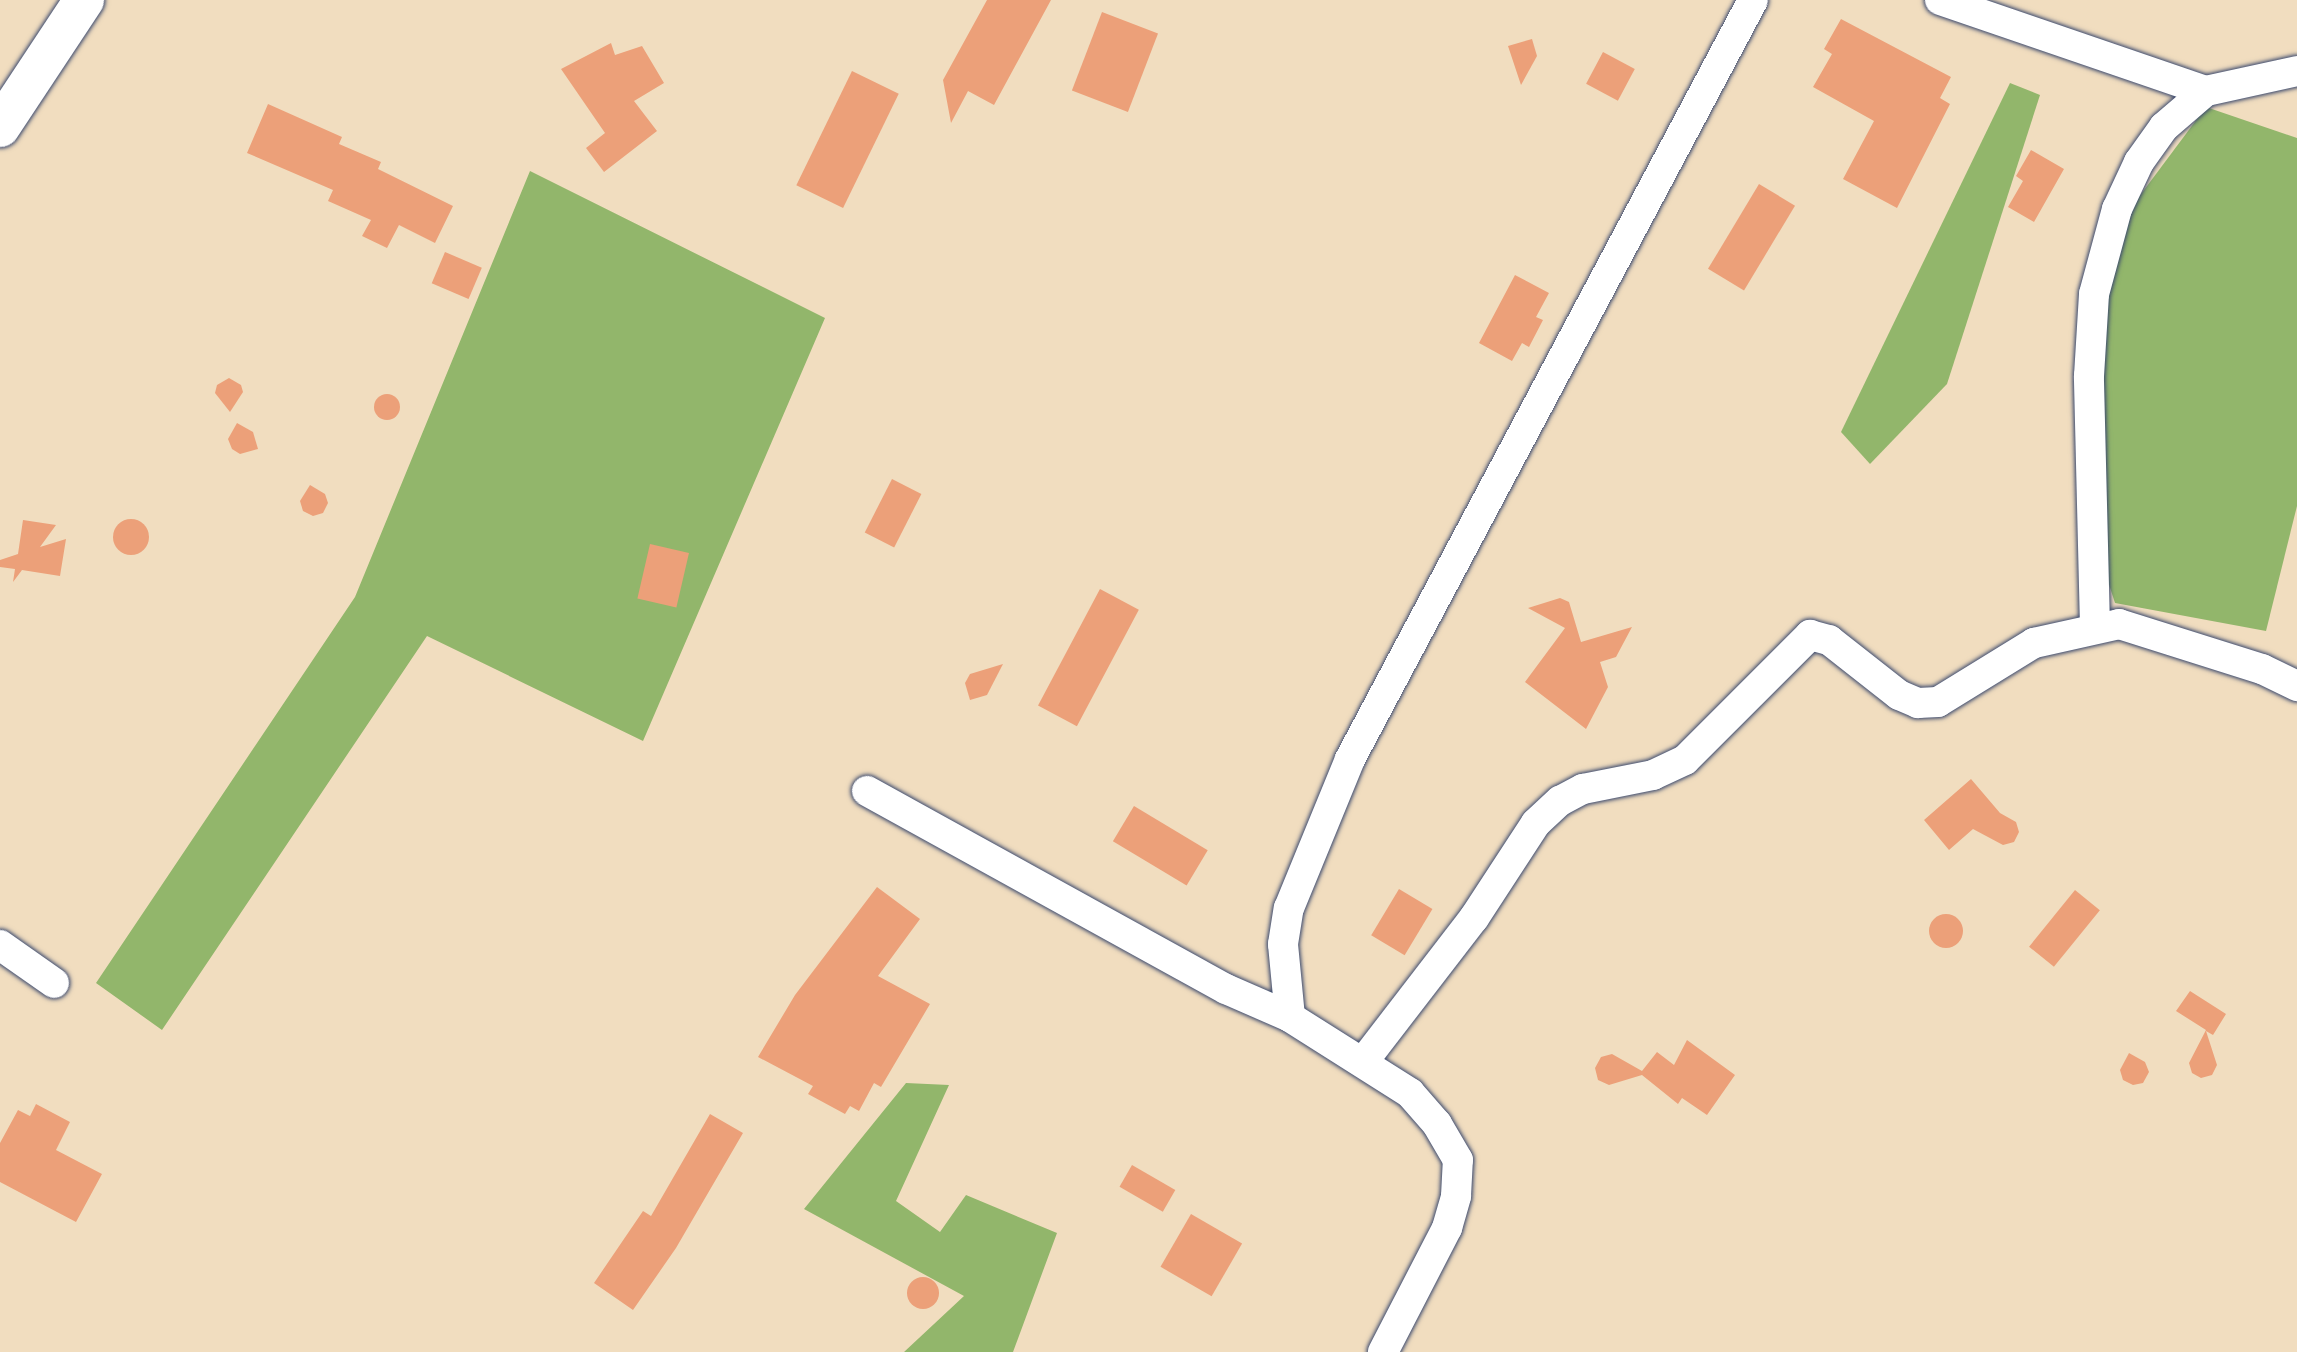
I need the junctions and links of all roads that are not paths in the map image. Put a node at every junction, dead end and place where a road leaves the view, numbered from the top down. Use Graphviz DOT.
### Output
graph roads {
  1 [pos="84,0"];
  2 [pos="1753,0"];
  3 [pos="1940,0"];
  4 [pos="2297,70"];
  5 [pos="2206,91"];
  6 [pos="0,127"];
  7 [pos="2095,627"];
  8 [pos="2297,686"];
  9 [pos="867,790"];
  10 [pos="0,945"];
  11 [pos="54,983"];
  12 [pos="1290,1017"];
  13 [pos="1363,1062"];
  14 [pos="1383,1352"];
  1 -- 6 [label="main road"];
  2 -- 12 [label="street"];
  3 -- 5 [label="street"];
  4 -- 5 [label="street"];
  5 -- 7 [label="street"];
  7 -- 8 [label="street"];
  7 -- 13 [label="street"];
  9 -- 12 [label="street"];
  10 -- 11 [label="street"];
  12 -- 13 [label="street"];
  13 -- 14 [label="street"];
}
